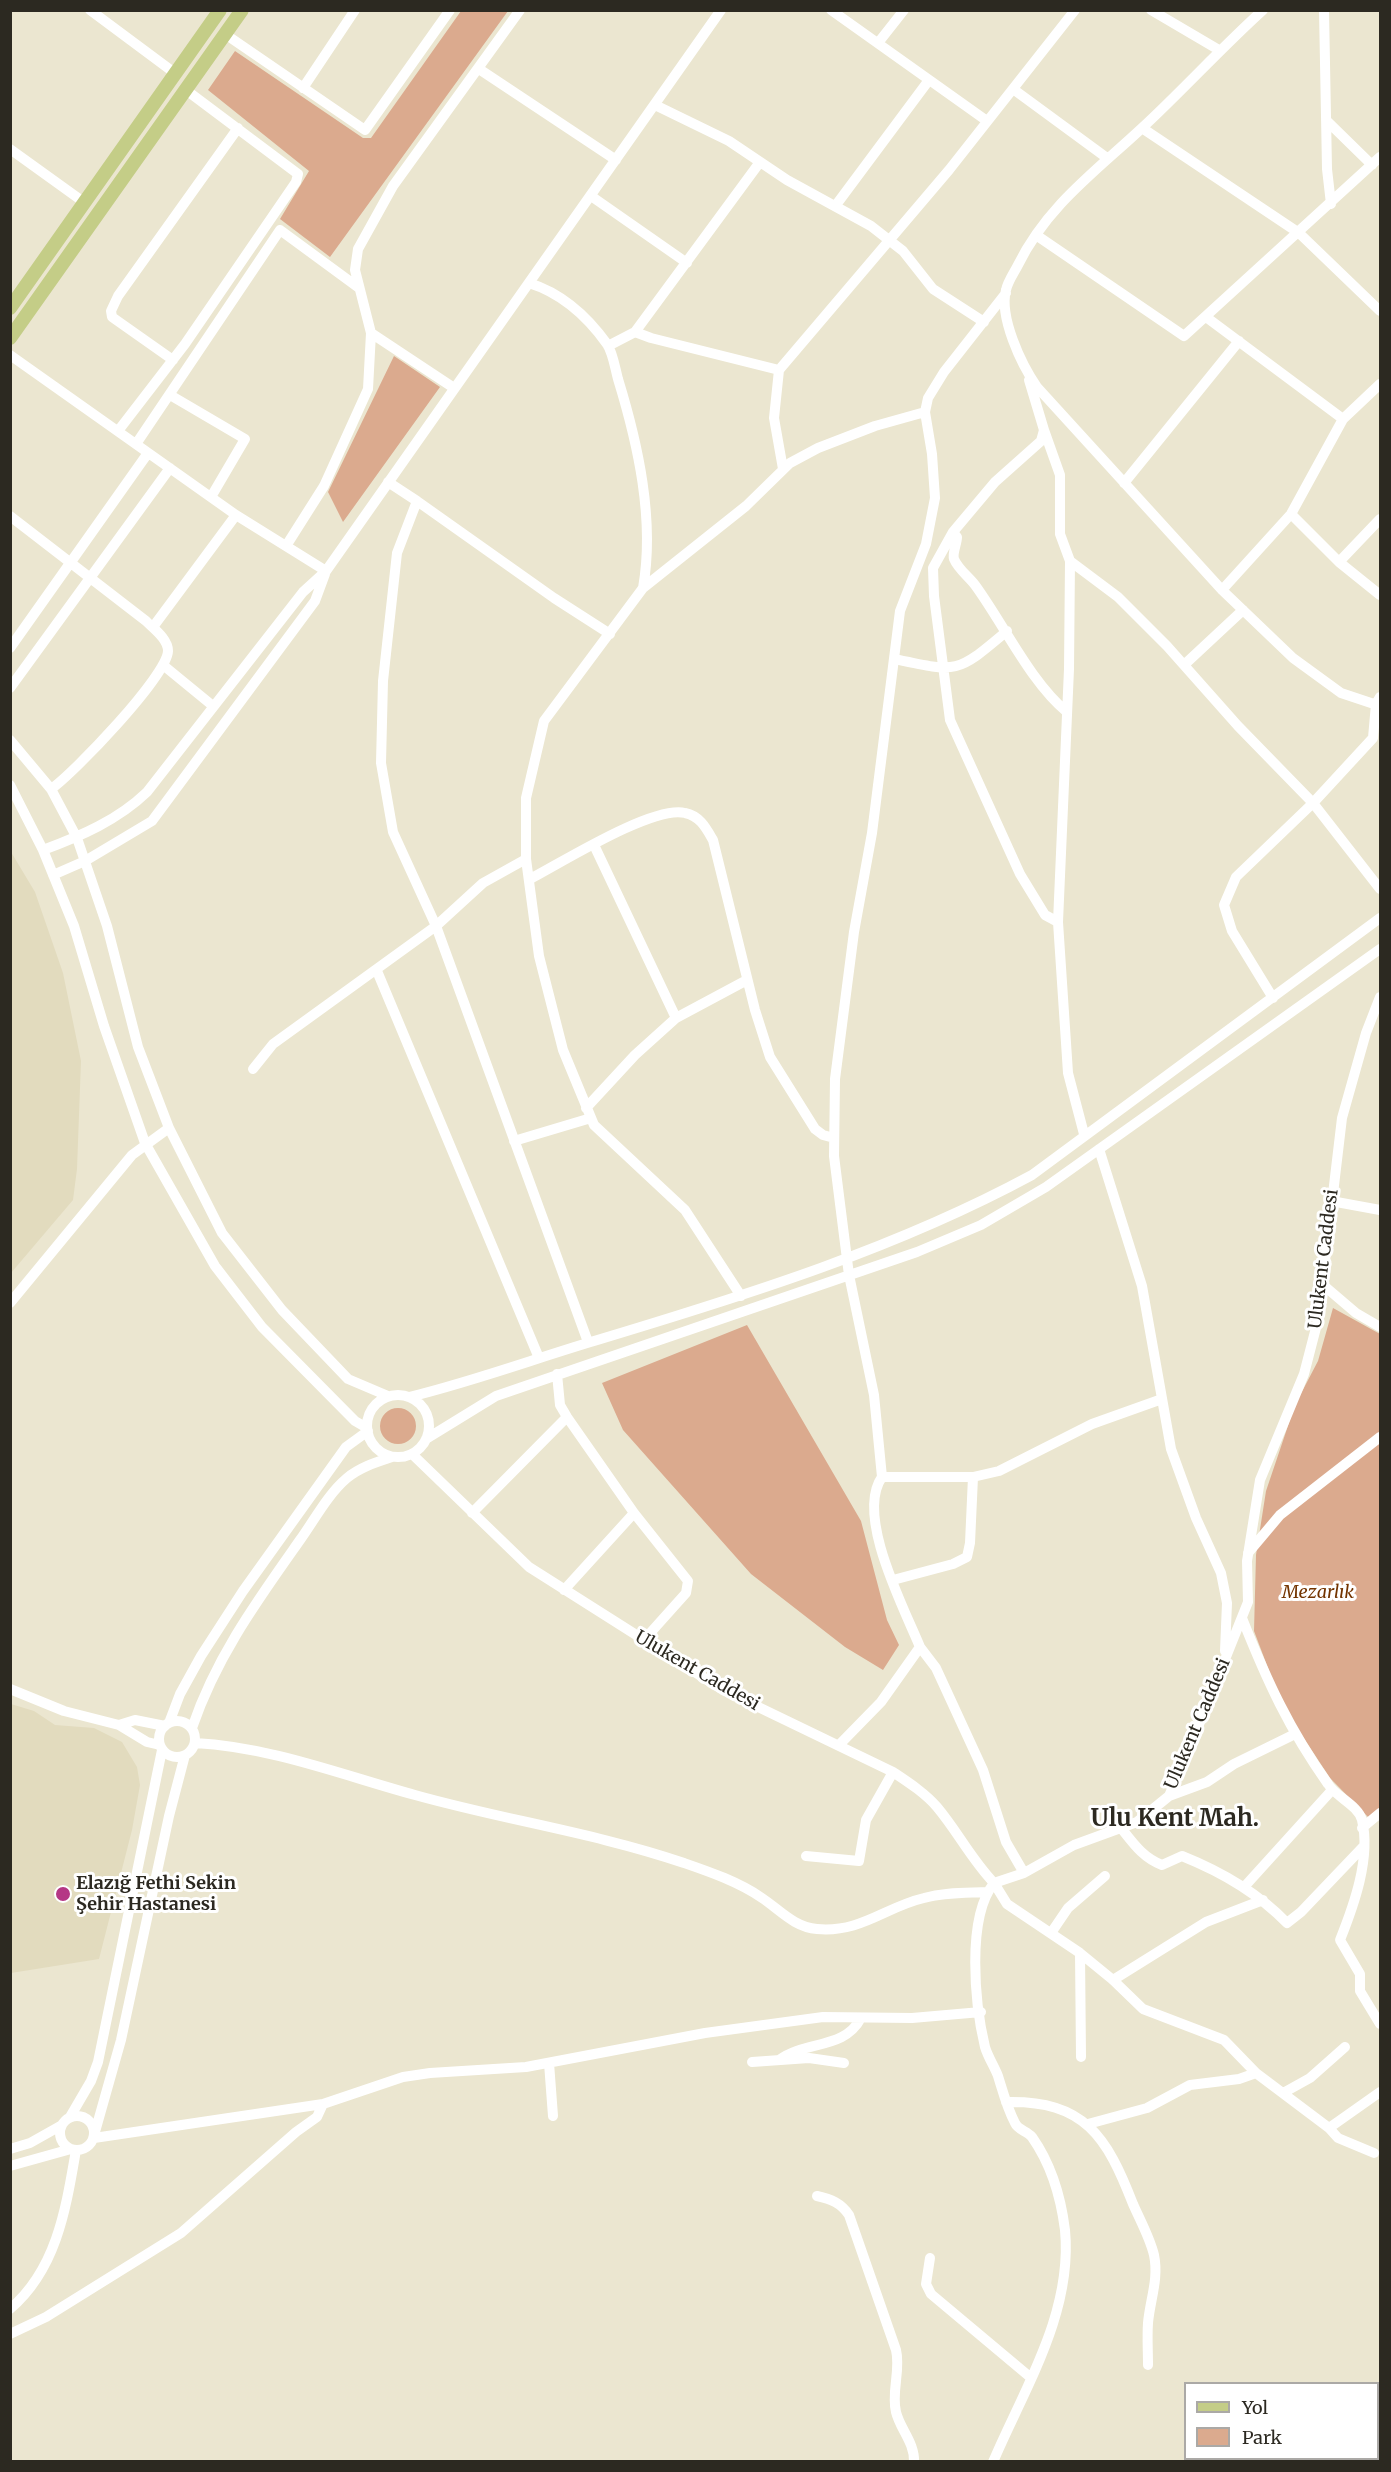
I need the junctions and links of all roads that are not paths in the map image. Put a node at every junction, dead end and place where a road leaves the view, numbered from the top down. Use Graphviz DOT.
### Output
graph roads {
  1 [pos="90,10"];
  2 [pos="220,10"];
  3 [pos="242,10"];
  4 [pos="355,10"];
  5 [pos="450,10"];
  6 [pos="520,10"];
  7 [pos="721,10"];
  8 [pos="831,10"];
  9 [pos="904,10"];
  10 [pos="1075,10"];
  11 [pos="1151,10"];
  12 [pos="1263,10"];
  13 [pos="1324,10"];
  14 [pos="225,34"];
  15 [pos="878,44"];
  16 [pos="1219,50"];
  17 [pos="479,69"];
  18 [pos="176,74"];
  19 [pos="928,80"];
  20 [pos="303,88"];
  21 [pos="1013,89"];
  22 [pos="186,90"];
  23 [pos="655,105"];
  24 [pos="1326,120"];
  25 [pos="987,121"];
  26 [pos="238,128"];
  27 [pos="1142,128"];
  28 [pos="10,149"];
  29 [pos="1107,158"];
  30 [pos="616,160"];
  31 [pos="1376,161"];
  32 [pos="760,162"];
  33 [pos="591,196"];
  34 [pos="85,203"];
  35 [pos="1331,204"];
  36 [pos="836,205"];
  37 [pos="1299,233"];
  38 [pos="1036,235"];
  39 [pos="889,240"];
  40 [pos="687,263"];
  41 [pos="529,283"];
  42 [pos="359,288"];
  43 [pos="1006,293"];
  44 [pos="10,308"];
  45 [pos="1380,311"];
  46 [pos="1206,317"];
  47 [pos="984,322"];
  48 [pos="635,332"];
  49 [pos="371,333"];
  50 [pos="10,338"];
  51 [pos="1239,341"];
  52 [pos="608,346"];
  53 [pos="10,355"];
  54 [pos="173,360"];
  55 [pos="779,370"];
  56 [pos="1026,371"];
  57 [pos="1380,384"];
  58 [pos="454,388"];
  59 [pos="170,395"];
  60 [pos="925,412"];
  61 [pos="1343,419"];
  62 [pos="1044,430"];
  63 [pos="118,431"];
  64 [pos="136,444"];
  65 [pos="148,453"];
  66 [pos="170,468"];
  67 [pos="783,470"];
  68 [pos="388,482"];
  69 [pos="1124,483"];
  70 [pos="211,497"];
  71 [pos="417,501"];
  72 [pos="1291,514"];
  73 [pos="236,515"];
  74 [pos="10,516"];
  75 [pos="1380,519"];
  76 [pos="952,532"];
  77 [pos="286,546"];
  78 [pos="1070,561"];
  79 [pos="1340,562"];
  80 [pos="71,563"];
  81 [pos="327,571"];
  82 [pos="92,579"];
  83 [pos="643,588"];
  84 [pos="1222,590"];
  85 [pos="1380,596"];
  86 [pos="1243,610"];
  87 [pos="153,627"];
  88 [pos="1007,631"];
  89 [pos="610,634"];
  90 [pos="10,648"];
  91 [pos="895,659"];
  92 [pos="163,665"];
  93 [pos="1184,665"];
  94 [pos="942,669"];
  95 [pos="10,688"];
  96 [pos="1379,702"];
  97 [pos="213,706"];
  98 [pos="1067,712"];
  99 [pos="10,740"];
  100 [pos="1377,742"];
  101 [pos="10,785"];
  102 [pos="51,789"];
  103 [pos="1313,803"];
  104 [pos="77,838"];
  105 [pos="594,845"];
  106 [pos="43,850"];
  107 [pos="526,859"];
  108 [pos="85,861"];
  109 [pos="53,875"];
  110 [pos="530,879"];
  111 [pos="1380,889"];
  112 [pos="1380,918"];
  113 [pos="1058,922"];
  114 [pos="436,926"];
  115 [pos="1380,949"];
  116 [pos="377,971"];
  117 [pos="747,980"];
  118 [pos="1380,997"];
  119 [pos="1274,998"];
  120 [pos="676,1018"];
  121 [pos="1376,1020"];
  122 [pos="253,1069"];
  123 [pos="588,1113"];
  124 [pos="169,1128"];
  125 [pos="1084,1134"];
  126 [pos="834,1138"];
  127 [pos="514,1141"];
  128 [pos="145,1143"];
  129 [pos="1099,1149"];
  130 [pos="1331,1202"];
  131 [pos="1380,1210"];
  132 [pos="848,1258"];
  133 [pos="849,1275"];
  134 [pos="1322,1284"];
  135 [pos="741,1296"];
  136 [pos="10,1303"];
  137 [pos="1380,1327"];
  138 [pos="588,1342"];
  139 [pos="539,1358"];
  140 [pos="557,1374"];
  141 [pos="388,1396"];
  142 [pos="409,1397"];
  143 [pos="1162,1399"];
  144 [pos="567,1417"];
  145 [pos="367,1430"];
  146 [pos="1380,1437"];
  147 [pos="426,1439"];
  148 [pos="412,1454"];
  149 [pos="392,1457"];
  150 [pos="882,1477"];
  151 [pos="973,1477"];
  152 [pos="472,1513"];
  153 [pos="634,1513"];
  154 [pos="1248,1553"];
  155 [pos="893,1580"];
  156 [pos="564,1590"];
  157 [pos="1242,1618"];
  158 [pos="643,1641"];
  159 [pos="920,1647"];
  160 [pos="1225,1660"];
  161 [pos="10,1689"];
  162 [pos="119,1725"];
  163 [pos="167,1725"];
  164 [pos="192,1728"];
  165 [pos="1293,1735"];
  166 [pos="195,1743"];
  167 [pos="839,1745"];
  168 [pos="161,1747"];
  169 [pos="185,1755"];
  170 [pos="893,1772"];
  171 [pos="1332,1790"];
  172 [pos="1169,1796"];
  173 [pos="1380,1813"];
  174 [pos="1121,1828"];
  175 [pos="1362,1828"];
  176 [pos="1363,1847"];
  177 [pos="806,1856"];
  178 [pos="1024,1873"];
  179 [pos="1105,1876"];
  180 [pos="1245,1886"];
  181 [pos="991,1887"];
  182 [pos="1263,1900"];
  183 [pos="1052,1933"];
  184 [pos="1080,1953"];
  185 [pos="1113,1980"];
  186 [pos="981,2012"];
  187 [pos="861,2018"];
  188 [pos="1380,2024"];
  189 [pos="1345,2047"];
  190 [pos="1081,2056"];
  191 [pos="779,2060"];
  192 [pos="752,2062"];
  193 [pos="549,2063"];
  194 [pos="843,2063"];
  195 [pos="1256,2073"];
  196 [pos="1380,2092"];
  197 [pos="1283,2093"];
  198 [pos="1006,2102"];
  199 [pos="323,2104"];
  200 [pos="553,2116"];
  201 [pos="66,2121"];
  202 [pos="1088,2124"];
  203 [pos="1329,2128"];
  204 [pos="95,2135"];
  205 [pos="10,2150"];
  206 [pos="73,2150"];
  207 [pos="1374,2153"];
  208 [pos="10,2166"];
  209 [pos="817,2196"];
  210 [pos="930,2258"];
  211 [pos="10,2309"];
  212 [pos="10,2334"];
  213 [pos="1148,2365"];
  214 [pos="1030,2377"];
  215 [pos="914,2462"];
  216 [pos="993,2462"];
  1 -- 18 [label="street"];
  2 -- 18 [label="main road"];
  3 -- 14 [label="main road"];
  4 -- 20 [label="street"];
  5 -- 20 [label="street"];
  6 -- 17 [label="street"];
  7 -- 23 [label="street"];
  8 -- 15 [label="street"];
  9 -- 15 [label="street"];
  10 -- 21 [label="street"];
  11 -- 16 [label="street"];
  12 -- 16 [label="street"];
  13 -- 24 [label="street"];
  14 -- 20 [label="street"];
  14 -- 22 [label="main road"];
  15 -- 19 [label="street"];
  16 -- 27 [label="street"];
  17 -- 30 [label="street"];
  17 -- 42 [label="street"];
  18 -- 34 [label="main road"];
  19 -- 25 [label="street"];
  19 -- 36 [label="street"];
  21 -- 25 [label="street"];
  21 -- 29 [label="street"];
  22 -- 26 [label="street"];
  22 -- 50 [label="main road"];
  23 -- 30 [label="street"];
  23 -- 32 [label="street"];
  24 -- 31 [label="street"];
  24 -- 35 [label="street"];
  25 -- 39 [label="street"];
  26 -- 54 [label="street"];
  26 -- 54 [label="street"];
  27 -- 29 [label="street"];
  27 -- 37 [label="street"];
  28 -- 34 [label="street"];
  29 -- 38 [label="street"];
  30 -- 33 [label="street"];
  31 -- 35 [label="street"];
  32 -- 36 [label="street"];
  32 -- 40 [label="street"];
  33 -- 40 [label="street"];
  33 -- 41 [label="street"];
  34 -- 44 [label="main road"];
  35 -- 37 [label="street"];
  36 -- 39 [label="street"];
  37 -- 45 [label="street"];
  37 -- 46 [label="street"];
  38 -- 43 [label="street"];
  38 -- 46 [label="street"];
  39 -- 47 [label="street"];
  39 -- 55 [label="street"];
  40 -- 48 [label="street"];
  41 -- 52 [label="street"];
  41 -- 58 [label="street"];
  42 -- 49 [label="street"];
  42 -- 59 [label="street"];
  43 -- 47 [label="street"];
  43 -- 56 [label="street"];
  46 -- 51 [label="street"];
  47 -- 60 [label="street"];
  48 -- 52 [label="street"];
  48 -- 55 [label="street"];
  49 -- 58 [label="street"];
  49 -- 77 [label="street"];
  51 -- 61 [label="street"];
  51 -- 69 [label="street"];
  52 -- 83 [label="street"];
  53 -- 63 [label="street"];
  54 -- 63 [label="street"];
  55 -- 67 [label="street"];
  56 -- 62 [label="street"];
  56 -- 69 [label="street"];
  57 -- 61 [label="street"];
  58 -- 68 [label="street"];
  59 -- 64 [label="street"];
  59 -- 70 [label="street"];
  60 -- 67 [label="street"];
  60 -- 91 [label="street"];
  61 -- 72 [label="street"];
  62 -- 76 [label="street"];
  62 -- 78 [label="street"];
  63 -- 64 [label="street"];
  64 -- 65 [label="street"];
  65 -- 66 [label="street"];
  65 -- 80 [label="street"];
  66 -- 70 [label="street"];
  66 -- 82 [label="street"];
  67 -- 83 [label="street"];
  68 -- 71 [label="street"];
  68 -- 81 [label="street"];
  69 -- 84 [label="street"];
  70 -- 73 [label="street"];
  71 -- 89 [label="street"];
  71 -- 114 [label="street"];
  72 -- 79 [label="street"];
  72 -- 84 [label="street"];
  73 -- 77 [label="street"];
  73 -- 87 [label="street"];
  74 -- 80 [label="street"];
  75 -- 79 [label="street"];
  76 -- 88 [label="street"];
  76 -- 94 [label="street"];
  77 -- 81 [label="street"];
  78 -- 93 [label="street"];
  78 -- 98 [label="street"];
  79 -- 85 [label="street"];
  80 -- 82 [label="street"];
  80 -- 90 [label="street"];
  81 -- 97 [label="street"];
  81 -- 108 [label="street"];
  82 -- 87 [label="street"];
  82 -- 95 [label="street"];
  83 -- 89 [label="street"];
  84 -- 86 [label="street"];
  86 -- 93 [label="street"];
  86 -- 96 [label="street"];
  87 -- 92 [label="street"];
  88 -- 94 [label="street"];
  88 -- 98 [label="street"];
  89 -- 107 [label="street"];
  91 -- 94 [label="street"];
  91 -- 126 [label="street"];
  92 -- 97 [label="street"];
  92 -- 102 [label="street"];
  93 -- 103 [label="street"];
  94 -- 113 [label="street"];
  96 -- 100 [label="street"];
  97 -- 104 [label="street"];
  98 -- 113 [label="street"];
  99 -- 102 [label="street"];
  100 -- 103 [label="street"];
  101 -- 106 [label="street"];
  102 -- 104 [label="street"];
  103 -- 111 [label="street"];
  103 -- 119 [label="street"];
  104 -- 106 [label="street"];
  104 -- 108 [label="street"];
  105 -- 110 [label="street"];
  105 -- 117 [label="street"];
  105 -- 120 [label="street"];
  106 -- 109 [label="street"];
  107 -- 110 [label="street"];
  107 -- 114 [label="street"];
  108 -- 109 [label="street"];
  108 -- 124 [label="street"];
  109 -- 128 [label="street"];
  110 -- 123 [label="street"];
  112 -- 119 [label="street"];
  113 -- 125 [label="street"];
  114 -- 116 [label="street"];
  114 -- 127 [label="street"];
  115 -- 129 [label="street"];
  116 -- 122 [label="street"];
  116 -- 139 [label="street"];
  117 -- 120 [label="street"];
  117 -- 126 [label="street"];
  118 -- 121 [label="street, Ulukent Caddesi"];
  119 -- 125 [label="street"];
  120 -- 123 [label="street"];
  121 -- 130 [label="street, Ulukent Caddesi"];
  123 -- 127 [label="street"];
  123 -- 135 [label="street"];
  124 -- 128 [label="street"];
  124 -- 141 [label="street"];
  125 -- 132 [label="street"];
  126 -- 132 [label="street"];
  127 -- 138 [label="street"];
  128 -- 136 [label="street"];
  128 -- 145 [label="street"];
  129 -- 133 [label="street"];
  129 -- 143 [label="street"];
  130 -- 131 [label="street"];
  130 -- 134 [label="street, Ulukent Caddesi"];
  132 -- 133 [label="street"];
  132 -- 135 [label="street"];
  133 -- 140 [label="street"];
  133 -- 150 [label="street"];
  134 -- 137 [label="street"];
  134 -- 154 [label="street, Ulukent Caddesi"];
  135 -- 138 [label="street"];
  138 -- 139 [label="street"];
  139 -- 142 [label="street"];
  140 -- 144 [label="street"];
  140 -- 147 [label="street"];
  141 -- 142 [label="street"];
  141 -- 145 [label="street"];
  142 -- 147 [label="street"];
  143 -- 151 [label="street"];
  143 -- 160 [label="street"];
  144 -- 152 [label="street"];
  144 -- 153 [label="street"];
  145 -- 149 [label="street"];
  145 -- 163 [label="street"];
  146 -- 154 [label="street"];
  147 -- 148 [label="street"];
  148 -- 149 [label="street"];
  148 -- 152 [label="street, Ulukent Caddesi"];
  149 -- 164 [label="street"];
  150 -- 151 [label="street"];
  150 -- 155 [label="street"];
  151 -- 155 [label="street"];
  152 -- 156 [label="street, Ulukent Caddesi"];
  153 -- 156 [label="street"];
  153 -- 158 [label="street"];
  154 -- 157 [label="street, Ulukent Caddesi"];
  155 -- 159 [label="street"];
  156 -- 158 [label="street, Ulukent Caddesi"];
  157 -- 160 [label="street, Ulukent Caddesi"];
  157 -- 165 [label="street"];
  158 -- 167 [label="street, Ulukent Caddesi"];
  159 -- 167 [label="street"];
  159 -- 178 [label="street"];
  160 -- 172 [label="street, Ulukent Caddesi"];
  161 -- 162 [label="street"];
  162 -- 163 [label="street"];
  162 -- 168 [label="street"];
  163 -- 164 [label="street"];
  163 -- 168 [label="street"];
  164 -- 166 [label="street"];
  165 -- 171 [label="street"];
  165 -- 172 [label="street"];
  166 -- 169 [label="street"];
  166 -- 181 [label="street"];
  167 -- 170 [label="street, Ulukent Caddesi"];
  168 -- 169 [label="street"];
  168 -- 201 [label="street"];
  169 -- 204 [label="street"];
  170 -- 177 [label="street"];
  170 -- 181 [label="street, Ulukent Caddesi"];
  171 -- 175 [label="street"];
  171 -- 180 [label="street"];
  172 -- 174 [label="street, Ulukent Caddesi"];
  173 -- 175 [label="street"];
  174 -- 178 [label="street, Ulukent Caddesi"];
  174 -- 180 [label="street"];
  175 -- 176 [label="street"];
  176 -- 182 [label="street"];
  176 -- 188 [label="street"];
  178 -- 181 [label="street, Ulukent Caddesi"];
  179 -- 183 [label="street"];
  180 -- 182 [label="street"];
  181 -- 183 [label="street"];
  181 -- 186 [label="street"];
  182 -- 185 [label="street"];
  183 -- 184 [label="street"];
  184 -- 185 [label="street"];
  184 -- 190 [label="street"];
  185 -- 195 [label="street"];
  186 -- 187 [label="street"];
  186 -- 198 [label="street"];
  187 -- 191 [label="street"];
  187 -- 193 [label="street"];
  189 -- 197 [label="street"];
  191 -- 192 [label="street"];
  191 -- 194 [label="street"];
  193 -- 199 [label="street"];
  193 -- 200 [label="street"];
  195 -- 197 [label="street"];
  195 -- 202 [label="street"];
  196 -- 203 [label="street"];
  197 -- 203 [label="street"];
  198 -- 202 [label="street"];
  198 -- 214 [label="street"];
  199 -- 204 [label="street"];
  199 -- 212 [label="street"];
  201 -- 204 [label="street"];
  201 -- 205 [label="street"];
  201 -- 206 [label="street"];
  202 -- 213 [label="street"];
  203 -- 207 [label="street"];
  204 -- 206 [label="street"];
  206 -- 208 [label="street"];
  206 -- 211 [label="street"];
  209 -- 215 [label="street"];
  210 -- 214 [label="street"];
  214 -- 216 [label="street"];
}
